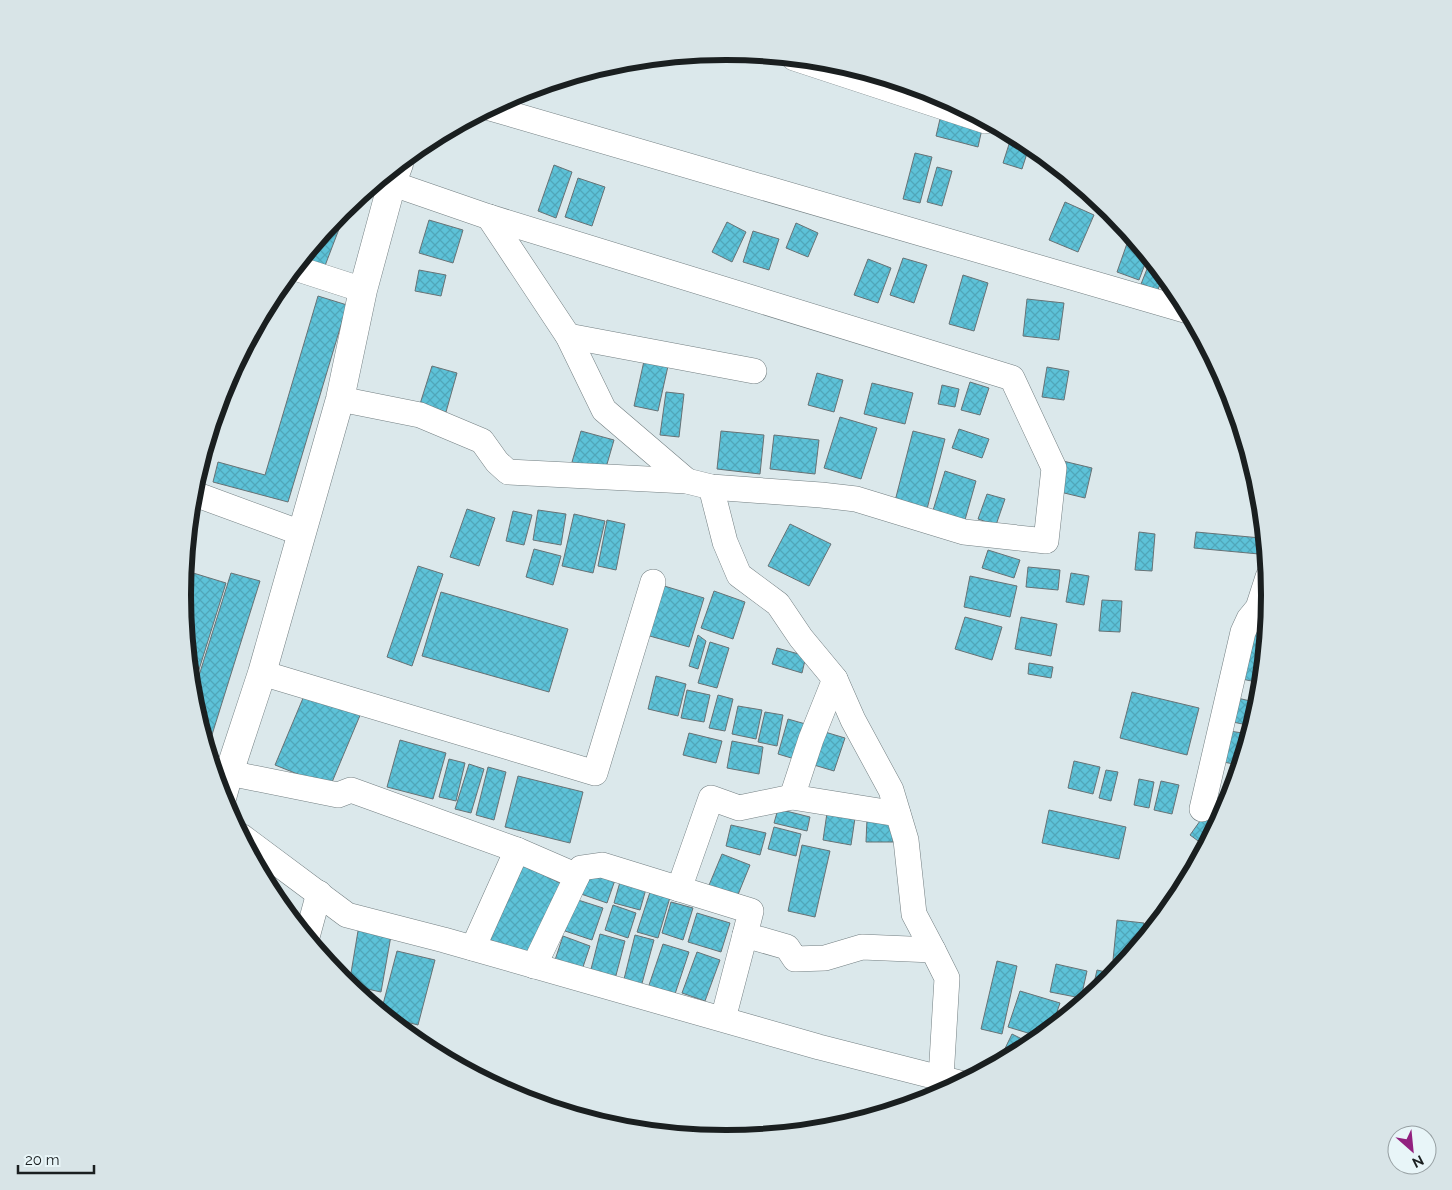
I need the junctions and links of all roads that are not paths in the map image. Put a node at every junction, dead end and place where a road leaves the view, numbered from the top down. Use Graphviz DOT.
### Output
graph roads {
  1 [pos="832,70"];
  2 [pos="949,109"];
  3 [pos="499,111"];
  4 [pos="393,176"];
  5 [pos="389,180"];
  6 [pos="489,217"];
  7 [pos="301,270"];
  8 [pos="362,290"];
  9 [pos="1177,308"];
  10 [pos="568,336"];
  11 [pos="754,371"];
  12 [pos="340,399"];
  13 [pos="687,481"];
  14 [pos="711,487"];
  15 [pos="200,495"];
  16 [pos="301,533"];
  17 [pos="653,582"];
  18 [pos="1261,599"];
  19 [pos="262,673"];
  20 [pos="835,679"];
  21 [pos="223,776"];
  22 [pos="224,780"];
  23 [pos="792,797"];
  24 [pos="1202,809"];
  25 [pos="898,814"];
  26 [pos="253,845"];
  27 [pos="517,850"];
  28 [pos="577,876"];
  29 [pos="679,889"];
  30 [pos="319,893"];
  31 [pos="309,930"];
  32 [pos="745,935"];
  33 [pos="473,948"];
  34 [pos="934,950"];
  35 [pos="534,966"];
  36 [pos="723,1019"];
  37 [pos="950,1081"];
  38 [pos="951,1081"];
  1 -- 2 [label="street"];
  3 -- 9 [label="street"];
  4 -- 6 [label="street"];
  5 -- 8 [label="main road"];
  6 -- 10 [label="street"];
  6 -- 14 [label="street"];
  7 -- 8 [label="street"];
  8 -- 12 [label="main road"];
  10 -- 11 [label="street"];
  10 -- 13 [label="street"];
  12 -- 13 [label="street"];
  12 -- 16 [label="main road"];
  13 -- 14 [label="street"];
  14 -- 20 [label="street"];
  15 -- 16 [label="street"];
  16 -- 19 [label="main road"];
  17 -- 19 [label="street"];
  18 -- 24 [label="street"];
  19 -- 21 [label="main road"];
  20 -- 23 [label="street"];
  20 -- 25 [label="street"];
  22 -- 27 [label="street"];
  23 -- 25 [label="street"];
  23 -- 29 [label="street"];
  25 -- 34 [label="street"];
  26 -- 30 [label="street"];
  27 -- 28 [label="street"];
  27 -- 33 [label="street"];
  28 -- 29 [label="street"];
  28 -- 35 [label="street"];
  29 -- 32 [label="street"];
  30 -- 31 [label="street"];
  30 -- 33 [label="street"];
  32 -- 34 [label="street"];
  32 -- 36 [label="street"];
  33 -- 35 [label="street"];
  34 -- 38 [label="street"];
  35 -- 36 [label="street"];
  36 -- 37 [label="street"];
}
